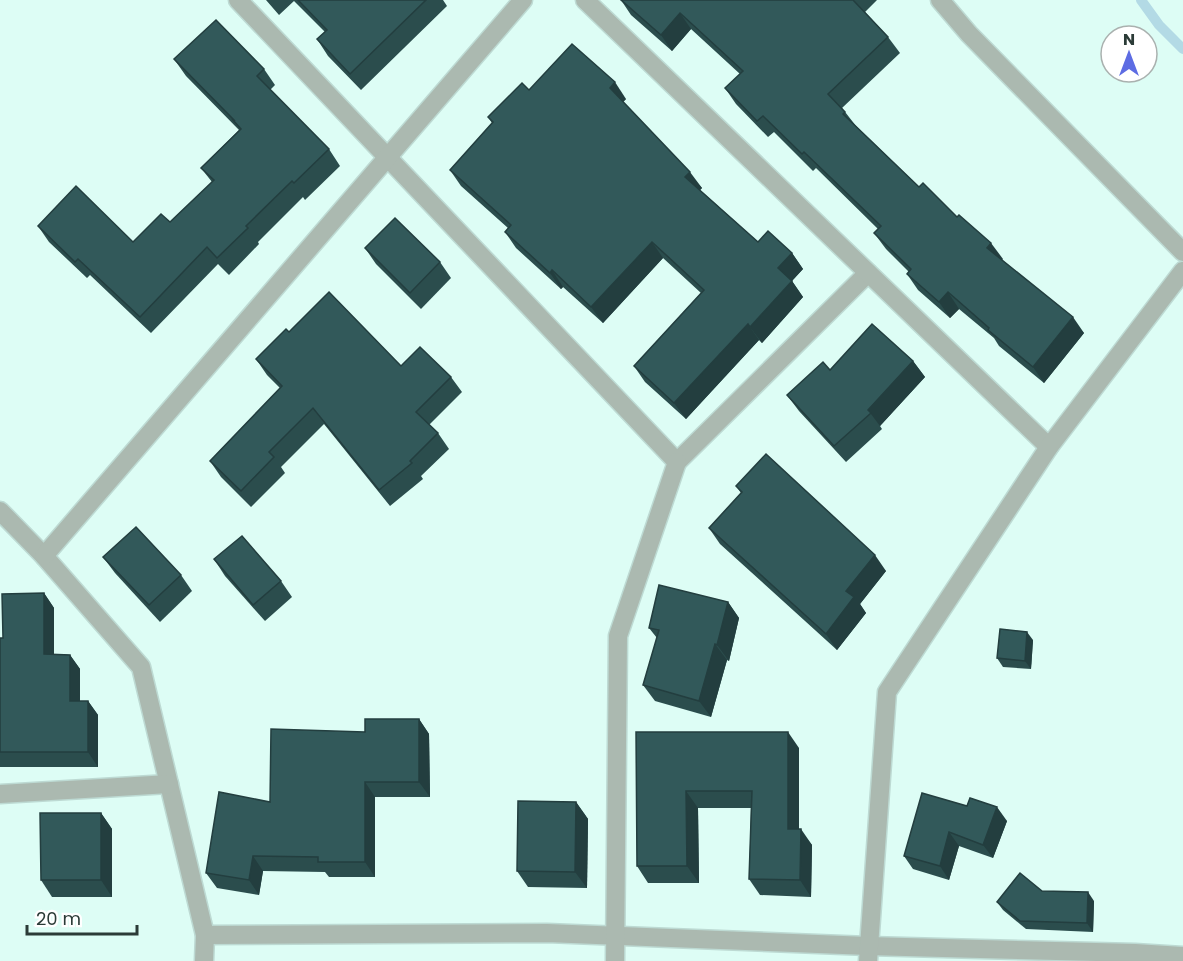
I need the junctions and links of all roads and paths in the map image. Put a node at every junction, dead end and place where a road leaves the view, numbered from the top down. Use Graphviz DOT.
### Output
graph roads {
  1 [pos="238,0"];
  2 [pos="523,0"];
  3 [pos="585,0"];
  4 [pos="940,0"];
  5 [pos="387,157"];
  6 [pos="1183,252"];
  7 [pos="1183,271"];
  8 [pos="868,273"];
  9 [pos="1049,447"];
  10 [pos="677,462"];
  11 [pos="0,511"];
  12 [pos="44,556"];
  13 [pos="168,783"];
  14 [pos="0,794"];
  15 [pos="205,935"];
  16 [pos="616,936"];
  17 [pos="868,954"];
  18 [pos="1183,956"];
  19 [pos="204,961"];
  20 [pos="615,961"];
  1 -- 5 [label="street"];
  2 -- 5 [label="street"];
  3 -- 8 [label="street"];
  4 -- 6 [label="street"];
  5 -- 10 [label="street"];
  5 -- 12 [label="street"];
  7 -- 9 [label="street"];
  8 -- 9 [label="street"];
  8 -- 10 [label="street"];
  9 -- 17 [label="street"];
  10 -- 16 [label="street"];
  11 -- 12 [label="street"];
  12 -- 13 [label="street"];
  13 -- 14 [label="street"];
  13 -- 15 [label="street"];
  15 -- 16 [label="street"];
  15 -- 19 [label="street"];
  16 -- 17 [label="street"];
  16 -- 20 [label="street"];
  17 -- 18 [label="street"];
}
